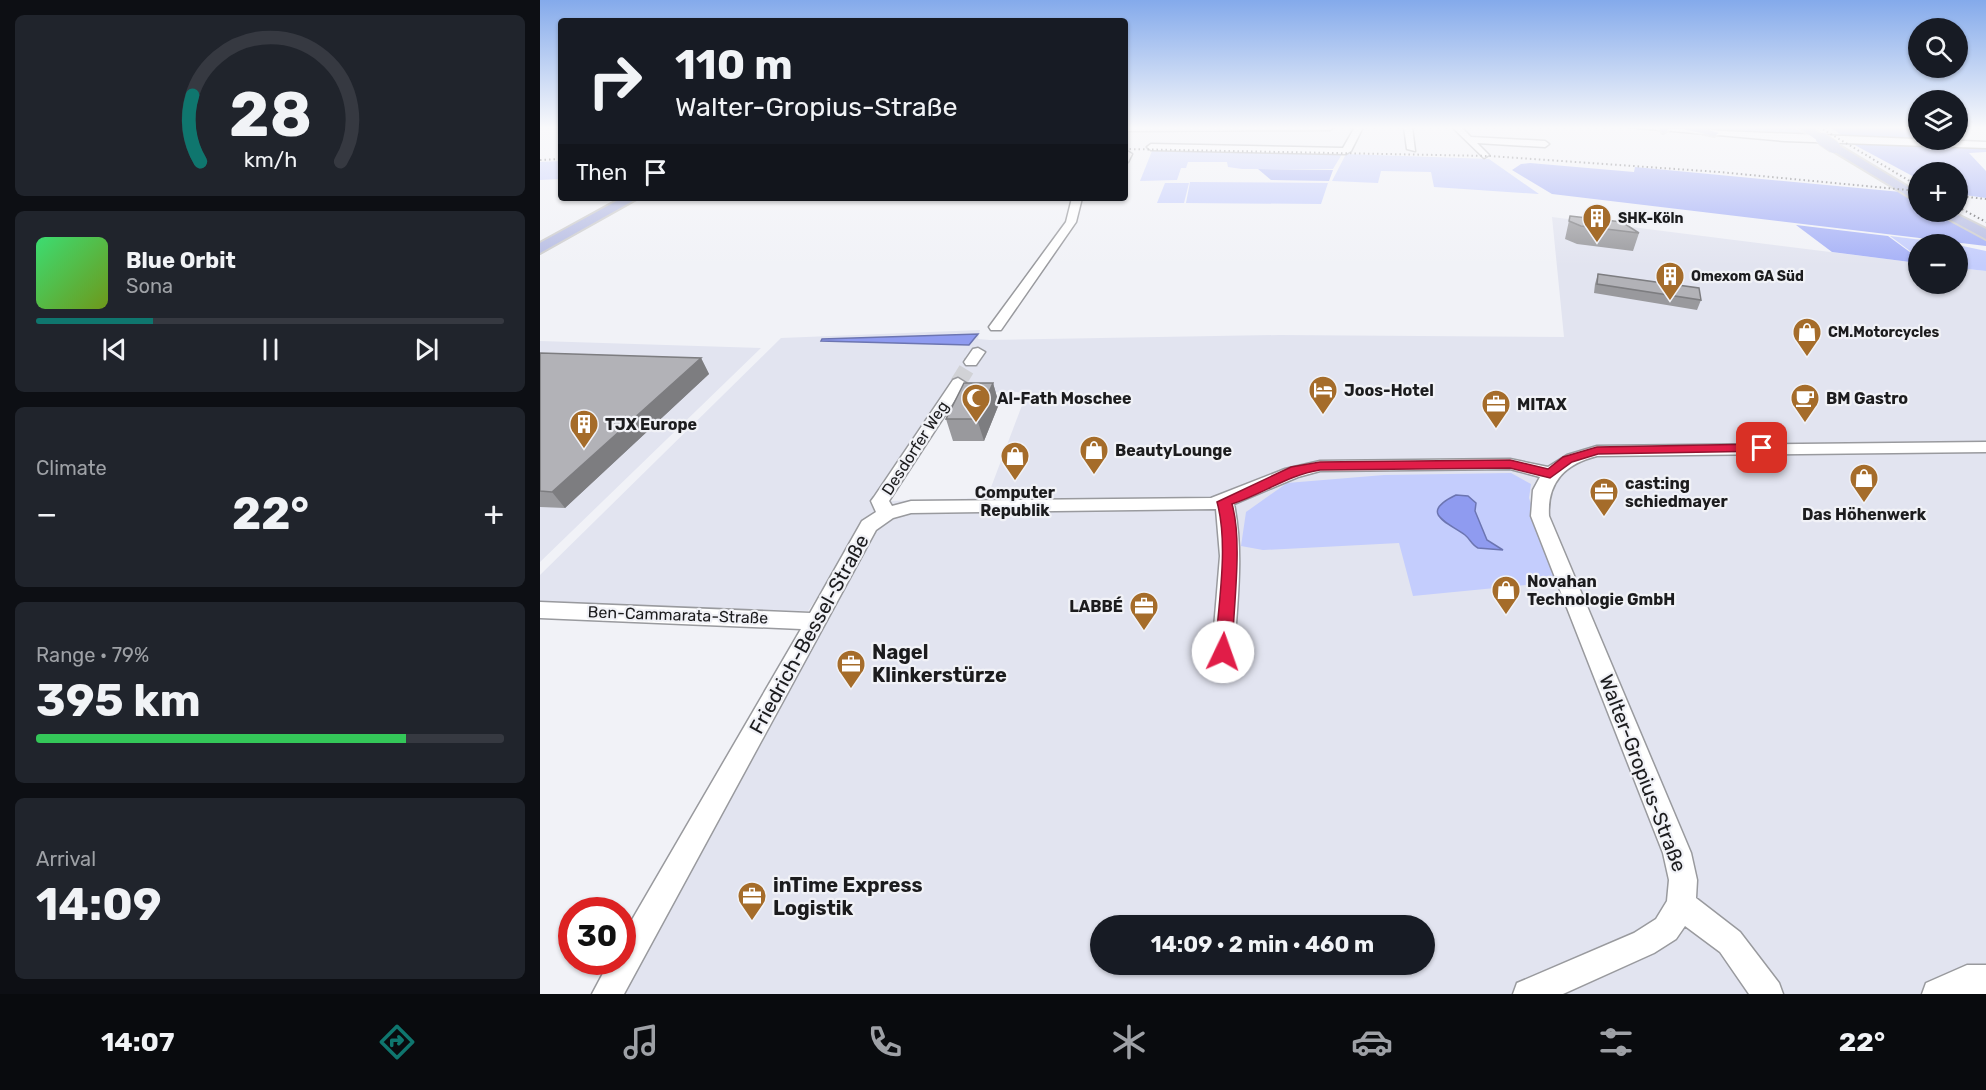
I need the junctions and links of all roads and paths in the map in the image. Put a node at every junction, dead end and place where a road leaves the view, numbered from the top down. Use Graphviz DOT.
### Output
graph roads {
  1 [pos="1877,173"];
  2 [pos="1908,192"];
  3 [pos="627,201"];
  4 [pos="1077,201"];
  5 [pos="1962,222"];
  6 [pos="1986,235"];
  7 [pos="540,249"];
  8 [pos="996,327"];
  9 [pos="958,382"];
  10 [pos="1986,447"];
  11 [pos="1550,474"];
  12 [pos="1224,502"];
  13 [pos="886,514"];
  14 [pos="540,610"];
  15 [pos="816,621"];
  16 [pos="1223,652"];
  17 [pos="1681,905"];
  18 [pos="1986,980"];
  19 [pos="607,994"];
  20 [pos="1528,994"];
  21 [pos="1768,994"];
  22 [pos="1937,994"];
  1 -- 2 [label="main road, bridge"];
  3 -- 7 [label="main road"];
  4 -- 8 [label="street"];
  5 -- 6 [label="main road"];
  9 -- 13 [label="street, Desdorfer Weg"];
  10 -- 11 [label="street"];
  11 -- 12 [label="street"];
  11 -- 17 [label="street, Walter-Gropius-Straße"];
  12 -- 13 [label="street, Friedrich-Bessel-Straße"];
  12 -- 16 [label="street"];
  13 -- 15 [label="street, Friedrich-Bessel-Straße"];
  14 -- 15 [label="street, Ben-Cammarata-Straße"];
  15 -- 19 [label="street, Friedrich-Bessel-Straße"];
  17 -- 20 [label="street"];
  17 -- 21 [label="street"];
  18 -- 22 [label="street"];
}
